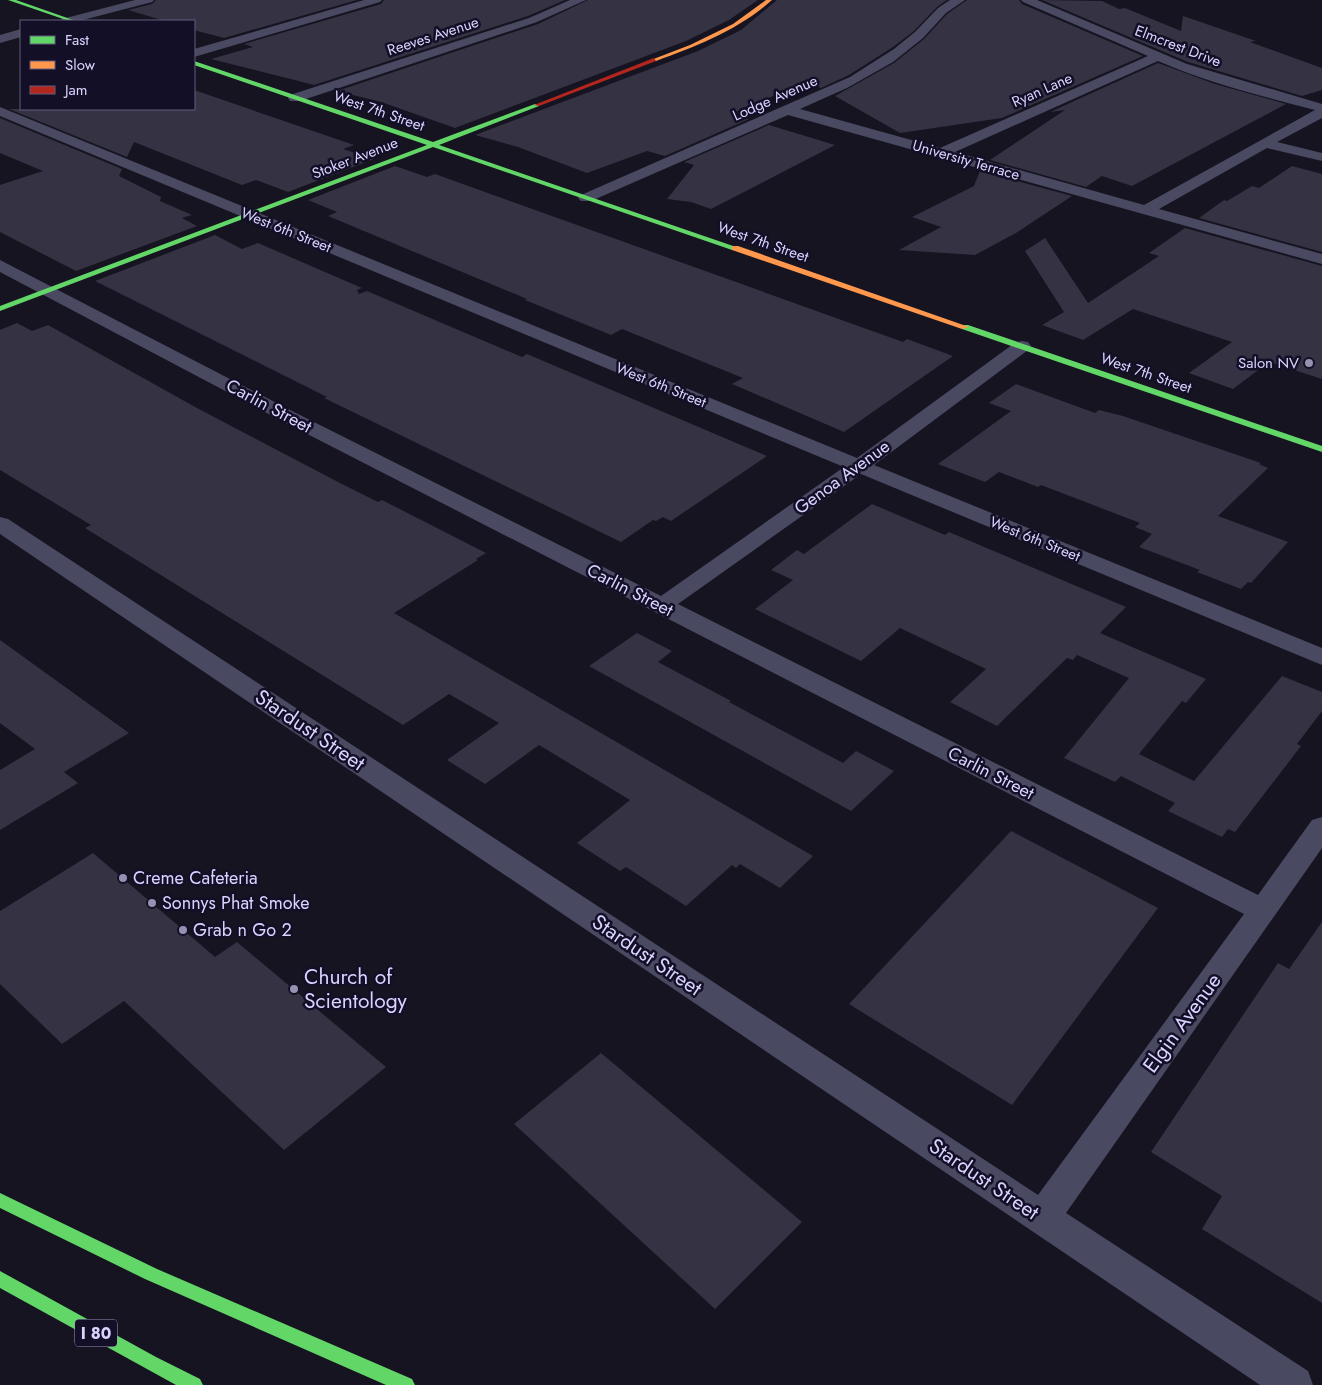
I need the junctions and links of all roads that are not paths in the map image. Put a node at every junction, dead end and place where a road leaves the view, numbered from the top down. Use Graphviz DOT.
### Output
graph roads {
  1 [pos="11,0"];
  2 [pos="148,0"];
  3 [pos="376,0"];
  4 [pos="580,0"];
  5 [pos="769,0"];
  6 [pos="959,0"];
  7 [pos="1027,0"];
  8 [pos="67,20"];
  9 [pos="74,20"];
  10 [pos="20,33"];
  11 [pos="0,39"];
  12 [pos="195,53"];
  13 [pos="1156,57"];
  14 [pos="195,63"];
  15 [pos="295,98"];
  16 [pos="1322,108"];
  17 [pos="787,110"];
  18 [pos="0,111"];
  19 [pos="1322,112"];
  20 [pos="1266,144"];
  21 [pos="431,145"];
  22 [pos="941,153"];
  23 [pos="1322,157"];
  24 [pos="586,198"];
  25 [pos="1145,210"];
  26 [pos="250,215"];
  27 [pos="1322,259"];
  28 [pos="0,265"];
  29 [pos="48,290"];
  30 [pos="0,308"];
  31 [pos="1022,346"];
  32 [pos="1322,450"];
  33 [pos="858,466"];
  34 [pos="0,524"];
  35 [pos="661,606"];
  36 [pos="1322,657"];
  37 [pos="1322,827"];
  38 [pos="1262,910"];
  39 [pos="0,1200"];
  40 [pos="1042,1218"];
  41 [pos="0,1279"];
  42 [pos="194,1385"];
  43 [pos="406,1385"];
  44 [pos="1294,1385"];
  1 -- 8 [label="main road"];
  2 -- 9 [label="street"];
  3 -- 12 [label="street"];
  4 -- 15 [label="street, Reeves Avenue"];
  5 -- 21 [label="main road, Stoker Avenue"];
  6 -- 17 [label="street, Lodge Avenue"];
  7 -- 13 [label="street, Elmcrest Drive"];
  10 -- 11 [label="street"];
  13 -- 16 [label="street, Elmcrest Drive"];
  13 -- 22 [label="street, Ryan Lane"];
  14 -- 15 [label="main road, West 7th Street"];
  15 -- 21 [label="main road, West 7th Street"];
  17 -- 22 [label="street, University Terrace"];
  17 -- 24 [label="street, Lodge Avenue"];
  18 -- 26 [label="street, West 6th Street"];
  19 -- 20 [label="street"];
  20 -- 23 [label="street"];
  20 -- 25 [label="street"];
  21 -- 24 [label="main road, West 7th Street"];
  21 -- 26 [label="main road, Stoker Avenue"];
  22 -- 25 [label="street, University Terrace"];
  24 -- 31 [label="main road, West 7th Street"];
  25 -- 27 [label="street, University Terrace"];
  26 -- 29 [label="main road, Stoker Avenue"];
  26 -- 33 [label="street, West 6th Street"];
  28 -- 29 [label="street, Carlin Street"];
  29 -- 30 [label="main road, Stoker Avenue"];
  29 -- 35 [label="street, Carlin Street"];
  31 -- 32 [label="main road, West 7th Street"];
  31 -- 33 [label="street, Genoa Avenue"];
  33 -- 35 [label="street, Genoa Avenue"];
  33 -- 36 [label="street, West 6th Street"];
  34 -- 40 [label="street, Stardust Street"];
  35 -- 38 [label="street, Carlin Street"];
  37 -- 38 [label="street, Elgin Avenue"];
  38 -- 40 [label="street, Elgin Avenue"];
  39 -- 43 [label="main road"];
  40 -- 44 [label="street, Stardust Street"];
  41 -- 42 [label="main road, I 80"];
}
